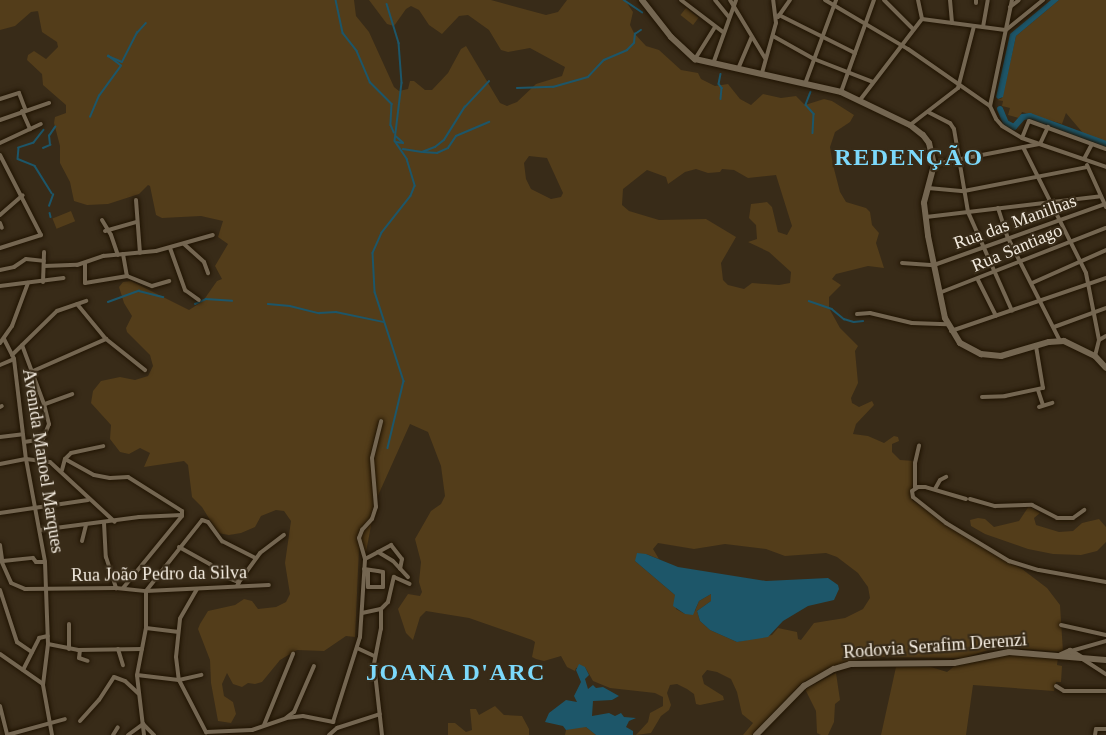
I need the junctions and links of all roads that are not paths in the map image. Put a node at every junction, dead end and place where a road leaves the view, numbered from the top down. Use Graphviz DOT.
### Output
graph roads {
  1 [pos="642,0"];
  2 [pos="681,0"];
  3 [pos="715,0"];
  4 [pos="730,0"];
  5 [pos="736,0"];
  6 [pos="774,0"];
  7 [pos="789,0"];
  8 [pos="825,0"];
  9 [pos="874,0"];
  10 [pos="884,0"];
  11 [pos="918,0"];
  12 [pos="950,0"];
  13 [pos="988,0"];
  14 [pos="1012,0"];
  15 [pos="1019,0"];
  16 [pos="1043,0"];
  17 [pos="835,3"];
  18 [pos="734,6"];
  19 [pos="1010,7"];
  20 [pos="779,15"];
  21 [pos="729,16"];
  22 [pos="922,19"];
  23 [pos="776,23"];
  24 [pos="866,23"];
  25 [pos="952,23"];
  26 [pos="974,26"];
  27 [pos="715,27"];
  28 [pos="983,27"];
  29 [pos="913,30"];
  30 [pos="1005,30"];
  31 [pos="723,32"];
  32 [pos="773,36"];
  33 [pos="752,37"];
  34 [pos="821,39"];
  35 [pos="902,45"];
  36 [pos="855,53"];
  37 [pos="695,59"];
  38 [pos="766,59"];
  39 [pos="814,59"];
  40 [pos="713,65"];
  41 [pos="738,69"];
  42 [pos="762,73"];
  43 [pos="848,73"];
  44 [pos="873,82"];
  45 [pos="805,84"];
  46 [pos="959,86"];
  47 [pos="841,92"];
  48 [pos="0,99"];
  49 [pos="861,100"];
  50 [pos="49,103"];
  51 [pos="990,106"];
  52 [pos="24,110"];
  53 [pos="928,111"];
  54 [pos="0,120"];
  55 [pos="41,124"];
  56 [pos="910,125"];
  57 [pos="1048,127"];
  58 [pos="30,129"];
  59 [pos="1022,138"];
  60 [pos="1029,140"];
  61 [pos="0,143"];
  62 [pos="1040,144"];
  63 [pos="1092,144"];
  64 [pos="1025,147"];
  65 [pos="1106,149"];
  66 [pos="0,155"];
  67 [pos="1084,159"];
  68 [pos="959,160"];
  69 [pos="934,165"];
  70 [pos="1087,167"];
  71 [pos="1106,167"];
  72 [pos="1038,176"];
  73 [pos="928,188"];
  74 [pos="964,191"];
  75 [pos="23,195"];
  76 [pos="1101,196"];
  77 [pos="136,200"];
  78 [pos="1050,202"];
  79 [pos="1105,206"];
  80 [pos="998,208"];
  81 [pos="968,212"];
  82 [pos="0,215"];
  83 [pos="925,217"];
  84 [pos="102,220"];
  85 [pos="1060,220"];
  86 [pos="137,222"];
  87 [pos="0,223"];
  88 [pos="3,228"];
  89 [pos="1106,228"];
  90 [pos="107,230"];
  91 [pos="213,235"];
  92 [pos="1008,238"];
  93 [pos="1070,241"];
  94 [pos="184,244"];
  95 [pos="0,248"];
  96 [pos="170,248"];
  97 [pos="983,249"];
  98 [pos="1106,250"];
  99 [pos="44,252"];
  100 [pos="140,253"];
  101 [pos="121,254"];
  102 [pos="1020,261"];
  103 [pos="1081,261"];
  104 [pos="902,263"];
  105 [pos="44,264"];
  106 [pos="85,264"];
  107 [pos="934,265"];
  108 [pos="0,270"];
  109 [pos="993,271"];
  110 [pos="208,273"];
  111 [pos="127,276"];
  112 [pos="63,278"];
  113 [pos="1106,278"];
  114 [pos="978,280"];
  115 [pos="169,281"];
  116 [pos="43,282"];
  117 [pos="28,283"];
  118 [pos="1032,283"];
  119 [pos="1089,284"];
  120 [pos="0,287"];
  121 [pos="939,293"];
  122 [pos="199,300"];
  123 [pos="86,301"];
  124 [pos="1041,301"];
  125 [pos="77,303"];
  126 [pos="1106,308"];
  127 [pos="1012,311"];
  128 [pos="1094,311"];
  129 [pos="857,314"];
  130 [pos="996,316"];
  131 [pos="949,327"];
  132 [pos="1054,327"];
  133 [pos="1106,336"];
  134 [pos="106,339"];
  135 [pos="1099,340"];
  136 [pos="2,341"];
  137 [pos="1060,341"];
  138 [pos="22,345"];
  139 [pos="1036,345"];
  140 [pos="1095,356"];
  141 [pos="13,357"];
  142 [pos="0,365"];
  143 [pos="1106,368"];
  144 [pos="145,370"];
  145 [pos="33,371"];
  146 [pos="1038,390"];
  147 [pos="72,394"];
  148 [pos="982,397"];
  149 [pos="1052,403"];
  150 [pos="44,404"];
  151 [pos="381,421"];
  152 [pos="23,434"];
  153 [pos="0,436"];
  154 [pos="24,442"];
  155 [pos="103,446"];
  156 [pos="919,446"];
  157 [pos="26,459"];
  158 [pos="65,459"];
  159 [pos="0,464"];
  160 [pos="62,471"];
  161 [pos="946,477"];
  162 [pos="914,489"];
  163 [pos="935,489"];
  164 [pos="88,500"];
  165 [pos="35,506"];
  166 [pos="1084,510"];
  167 [pos="0,513"];
  168 [pos="182,514"];
  169 [pos="115,522"];
  170 [pos="104,523"];
  171 [pos="86,525"];
  172 [pos="40,530"];
  173 [pos="284,535"];
  174 [pos="82,541"];
  175 [pos="0,545"];
  176 [pos="179,547"];
  177 [pos="396,551"];
  178 [pos="378,552"];
  179 [pos="365,557"];
  180 [pos="255,558"];
  181 [pos="389,558"];
  182 [pos="2,560"];
  183 [pos="45,562"];
  184 [pos="366,569"];
  185 [pos="400,569"];
  186 [pos="5,575"];
  187 [pos="408,577"];
  188 [pos="0,578"];
  189 [pos="1106,582"];
  190 [pos="238,584"];
  191 [pos="410,584"];
  192 [pos="269,585"];
  193 [pos="116,588"];
  194 [pos="123,588"];
  195 [pos="197,589"];
  196 [pos="0,590"];
  197 [pos="47,590"];
  198 [pos="146,591"];
  199 [pos="381,609"];
  200 [pos="362,613"];
  201 [pos="69,624"];
  202 [pos="1061,625"];
  203 [pos="146,628"];
  204 [pos="177,632"];
  205 [pos="1106,635"];
  206 [pos="48,636"];
  207 [pos="1106,641"];
  208 [pos="48,644"];
  209 [pos="1085,646"];
  210 [pos="118,648"];
  211 [pos="357,648"];
  212 [pos="69,649"];
  213 [pos="142,649"];
  214 [pos="80,650"];
  215 [pos="1070,651"];
  216 [pos="32,652"];
  217 [pos="0,654"];
  218 [pos="293,654"];
  219 [pos="374,656"];
  220 [pos="1057,656"];
  221 [pos="1079,656"];
  222 [pos="1106,660"];
  223 [pos="88,661"];
  224 [pos="123,665"];
  225 [pos="314,666"];
  226 [pos="23,670"];
  227 [pos="1106,674"];
  228 [pos="137,675"];
  229 [pos="201,675"];
  230 [pos="179,680"];
  231 [pos="43,685"];
  232 [pos="1056,686"];
  233 [pos="1106,691"];
  234 [pos="138,693"];
  235 [pos="0,706"];
  236 [pos="380,714"];
  237 [pos="286,718"];
  238 [pos="66,719"];
  239 [pos="80,721"];
  240 [pos="52,722"];
  241 [pos="333,722"];
  242 [pos="143,724"];
  243 [pos="264,725"];
  244 [pos="118,727"];
  245 [pos="337,728"];
  246 [pos="1106,729"];
  247 [pos="206,733"];
  248 [pos="252,733"];
  249 [pos="7,735"];
  250 [pos="52,735"];
  251 [pos="113,735"];
  252 [pos="128,735"];
  253 [pos="144,735"];
  254 [pos="154,735"];
  255 [pos="329,735"];
  256 [pos="382,735"];
  257 [pos="756,735"];
  258 [pos="1095,735"];
  1 -- 37 [label="main road"];
  2 -- 27 [label="street"];
  3 -- 21 [label="street"];
  4 -- 18 [label="street"];
  5 -- 18 [label="street"];
  6 -- 23 [label="street"];
  7 -- 20 [label="street"];
  8 -- 17 [label="street"];
  9 -- 24 [label="street"];
  10 -- 29 [label="street"];
  11 -- 22 [label="street"];
  12 -- 25 [label="street"];
  13 -- 28 [label="street"];
  14 -- 19 [label="street"];
  15 -- 19 [label="street"];
  16 -- 30 [label="street"];
  17 -- 24 [label="street"];
  17 -- 34 [label="street"];
  18 -- 21 [label="street"];
  18 -- 33 [label="street"];
  19 -- 30 [label="street"];
  20 -- 23 [label="street"];
  20 -- 34 [label="street"];
  21 -- 31 [label="street"];
  22 -- 25 [label="street"];
  22 -- 29 [label="street"];
  23 -- 32 [label="street"];
  24 -- 35 [label="street"];
  24 -- 36 [label="street"];
  25 -- 26 [label="street"];
  26 -- 28 [label="street"];
  26 -- 46 [label="street"];
  27 -- 31 [label="street"];
  27 -- 37 [label="street"];
  28 -- 30 [label="street"];
  29 -- 35 [label="street"];
  30 -- 51 [label="street"];
  31 -- 40 [label="street"];
  32 -- 38 [label="street"];
  32 -- 39 [label="street"];
  33 -- 38 [label="street"];
  33 -- 41 [label="street"];
  34 -- 36 [label="street"];
  34 -- 39 [label="street"];
  35 -- 44 [label="street"];
  35 -- 46 [label="street"];
  36 -- 43 [label="street"];
  37 -- 40 [label="main road"];
  38 -- 42 [label="street"];
  39 -- 43 [label="street"];
  39 -- 45 [label="street"];
  40 -- 41 [label="main road"];
  41 -- 42 [label="main road"];
  42 -- 45 [label="main road"];
  43 -- 44 [label="street"];
  43 -- 47 [label="street"];
  44 -- 49 [label="street"];
  45 -- 47 [label="main road"];
  46 -- 51 [label="street"];
  46 -- 53 [label="street"];
  47 -- 49 [label="main road"];
  48 -- 52 [label="street"];
  49 -- 56 [label="main road"];
  50 -- 52 [label="street"];
  51 -- 59 [label="street"];
  52 -- 54 [label="street"];
  52 -- 58 [label="street"];
  53 -- 56 [label="street"];
  53 -- 68 [label="street"];
  55 -- 58 [label="street"];
  56 -- 69 [label="main road"];
  57 -- 59 [label="street"];
  57 -- 62 [label="street"];
  57 -- 63 [label="street"];
  58 -- 61 [label="street"];
  59 -- 60 [label="street"];
  60 -- 62 [label="street"];
  60 -- 64 [label="street"];
  62 -- 64 [label="street"];
  62 -- 67 [label="street"];
  63 -- 65 [label="street"];
  63 -- 67 [label="street"];
  64 -- 68 [label="street"];
  64 -- 72 [label="street"];
  66 -- 75 [label="street"];
  67 -- 70 [label="street"];
  67 -- 71 [label="street"];
  68 -- 69 [label="street"];
  68 -- 74 [label="street"];
  69 -- 73 [label="main road"];
  70 -- 72 [label="street"];
  70 -- 76 [label="street"];
  72 -- 74 [label="street"];
  72 -- 78 [label="street"];
  73 -- 74 [label="street"];
  73 -- 83 [label="main road"];
  74 -- 81 [label="street"];
  75 -- 82 [label="street"];
  75 -- 95 [label="street"];
  76 -- 78 [label="street"];
  76 -- 79 [label="street"];
  77 -- 86 [label="street"];
  78 -- 80 [label="street"];
  78 -- 85 [label="street"];
  79 -- 85 [label="street, Rua das Manilhas"];
  80 -- 81 [label="street"];
  80 -- 92 [label="street"];
  81 -- 83 [label="street"];
  81 -- 97 [label="street"];
  83 -- 107 [label="main road"];
  84 -- 90 [label="street"];
  85 -- 92 [label="street, Rua das Manilhas"];
  85 -- 93 [label="street"];
  86 -- 90 [label="street"];
  86 -- 100 [label="street"];
  87 -- 88 [label="street"];
  89 -- 93 [label="street, Rua Santiago"];
  90 -- 101 [label="street"];
  91 -- 94 [label="street"];
  92 -- 97 [label="street, Rua das Manilhas"];
  92 -- 102 [label="street"];
  93 -- 102 [label="street, Rua Santiago"];
  93 -- 103 [label="street"];
  94 -- 96 [label="street"];
  94 -- 110 [label="street"];
  96 -- 100 [label="street"];
  96 -- 122 [label="street"];
  97 -- 107 [label="street, Rua das Manilhas"];
  97 -- 109 [label="street"];
  98 -- 103 [label="street"];
  99 -- 105 [label="street"];
  100 -- 101 [label="street"];
  101 -- 106 [label="street"];
  101 -- 111 [label="street"];
  102 -- 109 [label="street, Rua Santiago"];
  102 -- 118 [label="street"];
  103 -- 118 [label="street"];
  103 -- 119 [label="street"];
  104 -- 107 [label="street"];
  105 -- 106 [label="street"];
  105 -- 108 [label="street"];
  105 -- 116 [label="street"];
  106 -- 111 [label="street"];
  107 -- 121 [label="main road"];
  109 -- 114 [label="street, Rua Santiago"];
  109 -- 127 [label="street"];
  111 -- 115 [label="street"];
  112 -- 116 [label="street"];
  113 -- 119 [label="street"];
  114 -- 121 [label="street, Rua Santiago"];
  114 -- 130 [label="street"];
  116 -- 117 [label="street"];
  117 -- 120 [label="street"];
  117 -- 136 [label="street"];
  118 -- 124 [label="street"];
  119 -- 124 [label="street"];
  119 -- 128 [label="street"];
  121 -- 131 [label="main road"];
  123 -- 125 [label="street"];
  124 -- 127 [label="street"];
  124 -- 132 [label="street"];
  125 -- 134 [label="street"];
  125 -- 138 [label="street"];
  126 -- 128 [label="street"];
  127 -- 130 [label="street"];
  128 -- 132 [label="street"];
  128 -- 135 [label="street"];
  129 -- 131 [label="street"];
  130 -- 131 [label="street"];
  131 -- 139 [label="main road"];
  132 -- 137 [label="street"];
  133 -- 135 [label="street"];
  134 -- 144 [label="street"];
  134 -- 145 [label="street"];
  135 -- 140 [label="street"];
  136 -- 141 [label="street, Avenida Manoel Marques"];
  137 -- 139 [label="main road"];
  137 -- 140 [label="main road"];
  138 -- 141 [label="street"];
  138 -- 145 [label="street"];
  139 -- 146 [label="street"];
  140 -- 143 [label="main road"];
  141 -- 142 [label="street"];
  141 -- 152 [label="street, Avenida Manoel Marques"];
  145 -- 150 [label="street"];
  146 -- 148 [label="street"];
  146 -- 149 [label="street"];
  147 -- 150 [label="street"];
  150 -- 154 [label="street"];
  151 -- 179 [label="street"];
  152 -- 153 [label="street"];
  152 -- 154 [label="street, Avenida Manoel Marques"];
  154 -- 157 [label="street, Avenida Manoel Marques"];
  155 -- 158 [label="street"];
  156 -- 162 [label="street"];
  157 -- 159 [label="street"];
  157 -- 160 [label="street"];
  157 -- 165 [label="street, Avenida Manoel Marques"];
  158 -- 160 [label="street"];
  158 -- 168 [label="street"];
  160 -- 164 [label="street"];
  161 -- 163 [label="street"];
  162 -- 163 [label="street"];
  162 -- 189 [label="street"];
  163 -- 166 [label="street"];
  164 -- 165 [label="street"];
  164 -- 169 [label="street"];
  165 -- 167 [label="street"];
  165 -- 172 [label="street, Avenida Manoel Marques"];
  168 -- 169 [label="street"];
  168 -- 194 [label="street"];
  169 -- 170 [label="street"];
  170 -- 171 [label="street"];
  170 -- 193 [label="street"];
  171 -- 172 [label="street"];
  171 -- 174 [label="street"];
  172 -- 183 [label="street, Avenida Manoel Marques"];
  173 -- 180 [label="street"];
  175 -- 182 [label="street"];
  176 -- 180 [label="street"];
  176 -- 190 [label="street"];
  176 -- 198 [label="street"];
  177 -- 178 [label="street"];
  177 -- 181 [label="street"];
  177 -- 185 [label="street"];
  178 -- 179 [label="street"];
  178 -- 181 [label="street"];
  179 -- 184 [label="street"];
  180 -- 190 [label="street"];
  181 -- 185 [label="street"];
  182 -- 183 [label="street"];
  182 -- 186 [label="street"];
  183 -- 197 [label="street, Avenida Manoel Marques"];
  184 -- 184 [label="street"];
  184 -- 200 [label="street"];
  185 -- 187 [label="street"];
  186 -- 188 [label="street"];
  186 -- 197 [label="street, Rua João Pedro da Silva"];
  190 -- 192 [label="street, Rua João Pedro da Silva"];
  190 -- 195 [label="street, Rua João Pedro da Silva"];
  191 -- 199 [label="street"];
  193 -- 194 [label="street, Rua João Pedro da Silva"];
  193 -- 197 [label="street, Rua João Pedro da Silva"];
  194 -- 198 [label="street, Rua João Pedro da Silva"];
  195 -- 198 [label="street, Rua João Pedro da Silva"];
  195 -- 204 [label="street"];
  196 -- 216 [label="street"];
  197 -- 206 [label="street, Avenida Manoel Marques"];
  198 -- 203 [label="street"];
  199 -- 200 [label="street"];
  199 -- 219 [label="street"];
  200 -- 211 [label="street"];
  201 -- 212 [label="street"];
  202 -- 205 [label="street"];
  203 -- 204 [label="street"];
  203 -- 213 [label="street"];
  204 -- 230 [label="street"];
  206 -- 208 [label="street, Avenida Manoel Marques"];
  206 -- 216 [label="street"];
  207 -- 209 [label="street"];
  208 -- 212 [label="street"];
  208 -- 231 [label="street, Avenida Manoel Marques"];
  209 -- 215 [label="street"];
  209 -- 221 [label="street"];
  210 -- 213 [label="street"];
  210 -- 214 [label="street"];
  210 -- 224 [label="street"];
  211 -- 219 [label="street"];
  211 -- 241 [label="street"];
  212 -- 214 [label="street"];
  213 -- 228 [label="street"];
  214 -- 223 [label="street"];
  215 -- 220 [label="main road"];
  215 -- 221 [label="main road"];
  216 -- 226 [label="street"];
  217 -- 226 [label="street"];
  218 -- 243 [label="street"];
  219 -- 236 [label="street"];
  220 -- 221 [label="main road, Rodovia Serafim Derenzi"];
  220 -- 257 [label="main road, Rodovia Serafim Derenzi"];
  221 -- 222 [label="main road, Rodovia Serafim Derenzi"];
  221 -- 227 [label="street"];
  225 -- 237 [label="street"];
  226 -- 231 [label="street"];
  228 -- 230 [label="street"];
  228 -- 234 [label="street"];
  229 -- 230 [label="street"];
  230 -- 247 [label="street"];
  231 -- 240 [label="street, Avenida Manoel Marques"];
  232 -- 233 [label="street"];
  234 -- 239 [label="street"];
  234 -- 242 [label="street"];
  235 -- 249 [label="street"];
  236 -- 245 [label="street"];
  236 -- 256 [label="street"];
  237 -- 241 [label="street"];
  237 -- 243 [label="street"];
  238 -- 240 [label="street"];
  240 -- 249 [label="street"];
  240 -- 250 [label="street, Avenida Manoel Marques"];
  241 -- 245 [label="street"];
  242 -- 252 [label="street"];
  242 -- 253 [label="street"];
  242 -- 254 [label="street"];
  243 -- 248 [label="street"];
  244 -- 251 [label="street"];
  245 -- 255 [label="street"];
  246 -- 258 [label="street"];
  247 -- 248 [label="street"];
}
